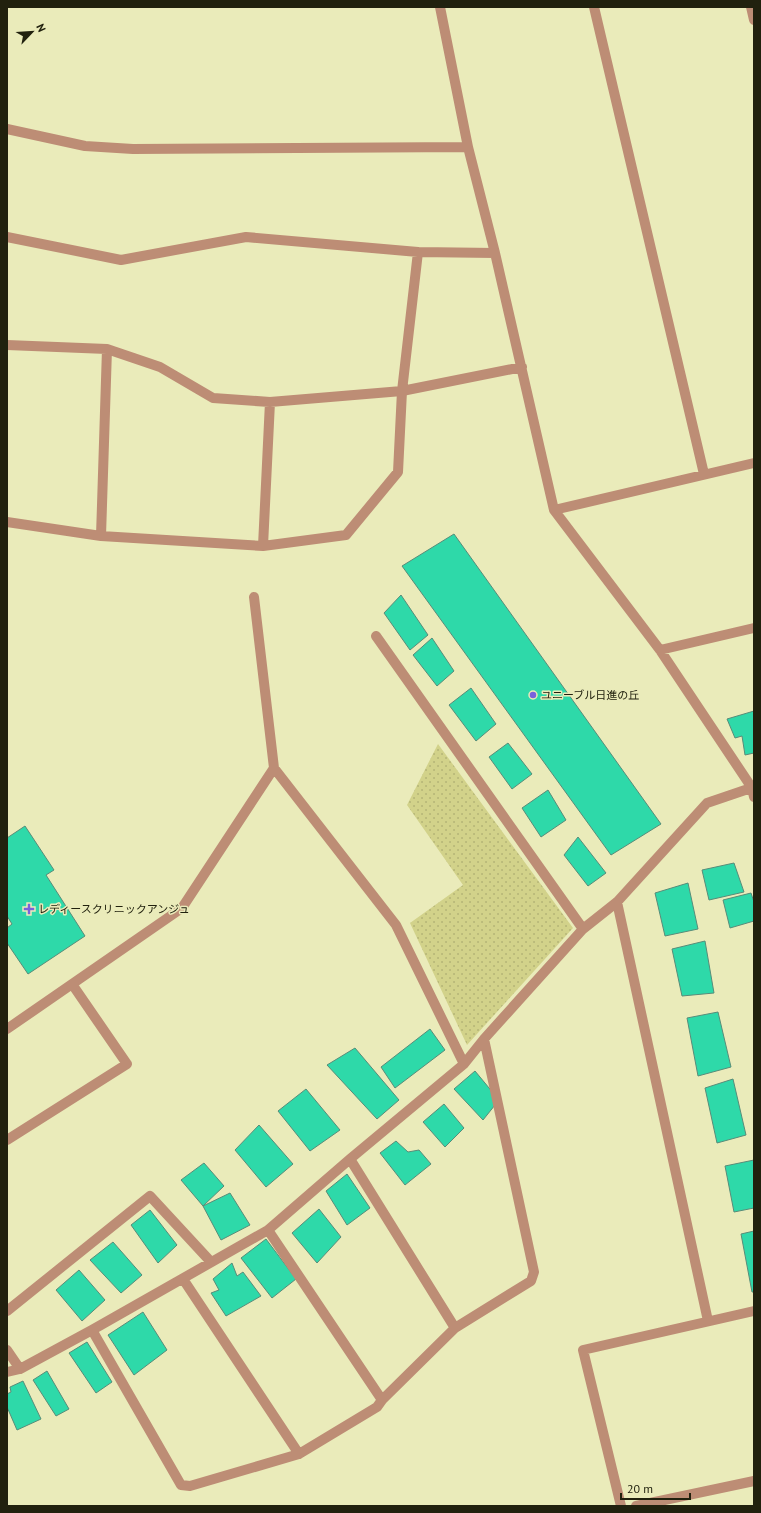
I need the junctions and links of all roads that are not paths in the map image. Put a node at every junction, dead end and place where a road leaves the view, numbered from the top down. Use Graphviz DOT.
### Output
graph roads {
  1 [pos="440,7"];
  2 [pos="594,7"];
  3 [pos="751,7"];
  4 [pos="754,20"];
  5 [pos="7,130"];
  6 [pos="468,147"];
  7 [pos="7,237"];
  8 [pos="418,252"];
  9 [pos="495,253"];
  10 [pos="7,345"];
  11 [pos="107,349"];
  12 [pos="522,368"];
  13 [pos="402,391"];
  14 [pos="270,402"];
  15 [pos="754,463"];
  16 [pos="704,474"];
  17 [pos="554,510"];
  18 [pos="7,522"];
  19 [pos="101,536"];
  20 [pos="263,546"];
  21 [pos="254,597"];
  22 [pos="754,628"];
  23 [pos="376,636"];
  24 [pos="660,650"];
  25 [pos="274,768"];
  26 [pos="753,791"];
  27 [pos="617,902"];
  28 [pos="582,929"];
  29 [pos="72,984"];
  30 [pos="7,1029"];
  31 [pos="484,1039"];
  32 [pos="464,1064"];
  33 [pos="7,1140"];
  34 [pos="350,1159"];
  35 [pos="268,1230"];
  36 [pos="211,1262"];
  37 [pos="183,1279"];
  38 [pos="7,1311"];
  39 [pos="754,1311"];
  40 [pos="708,1321"];
  41 [pos="455,1328"];
  42 [pos="92,1330"];
  43 [pos="7,1350"];
  44 [pos="20,1369"];
  45 [pos="7,1372"];
  46 [pos="382,1400"];
  47 [pos="299,1454"];
  48 [pos="754,1481"];
  49 [pos="621,1506"];
  50 [pos="636,1506"];
  1 -- 6 [label="street"];
  2 -- 16 [label="street"];
  3 -- 4 [label="street"];
  5 -- 6 [label="street"];
  6 -- 9 [label="street"];
  7 -- 8 [label="street"];
  8 -- 9 [label="street"];
  8 -- 13 [label="street"];
  9 -- 12 [label="street"];
  10 -- 11 [label="street"];
  11 -- 14 [label="street"];
  11 -- 19 [label="street"];
  12 -- 13 [label="street"];
  12 -- 17 [label="street"];
  13 -- 14 [label="street"];
  13 -- 20 [label="street"];
  14 -- 20 [label="street"];
  15 -- 16 [label="street"];
  16 -- 17 [label="street"];
  17 -- 24 [label="street"];
  18 -- 19 [label="street"];
  19 -- 20 [label="street"];
  21 -- 25 [label="street"];
  22 -- 24 [label="street"];
  23 -- 28 [label="street"];
  24 -- 26 [label="street"];
  25 -- 29 [label="street"];
  25 -- 32 [label="street"];
  26 -- 27 [label="street"];
  27 -- 28 [label="street"];
  27 -- 40 [label="street"];
  28 -- 31 [label="street"];
  29 -- 30 [label="street"];
  29 -- 33 [label="street"];
  31 -- 32 [label="street"];
  31 -- 41 [label="street"];
  32 -- 34 [label="street"];
  34 -- 35 [label="street"];
  34 -- 41 [label="street"];
  35 -- 36 [label="street"];
  35 -- 46 [label="street"];
  36 -- 37 [label="street"];
  36 -- 38 [label="street"];
  37 -- 42 [label="street"];
  37 -- 47 [label="street"];
  39 -- 40 [label="street"];
  40 -- 49 [label="street"];
  41 -- 46 [label="street"];
  42 -- 44 [label="street"];
  42 -- 47 [label="street"];
  43 -- 44 [label="street"];
  44 -- 45 [label="street"];
  46 -- 47 [label="street"];
  48 -- 50 [label="street"];
}
